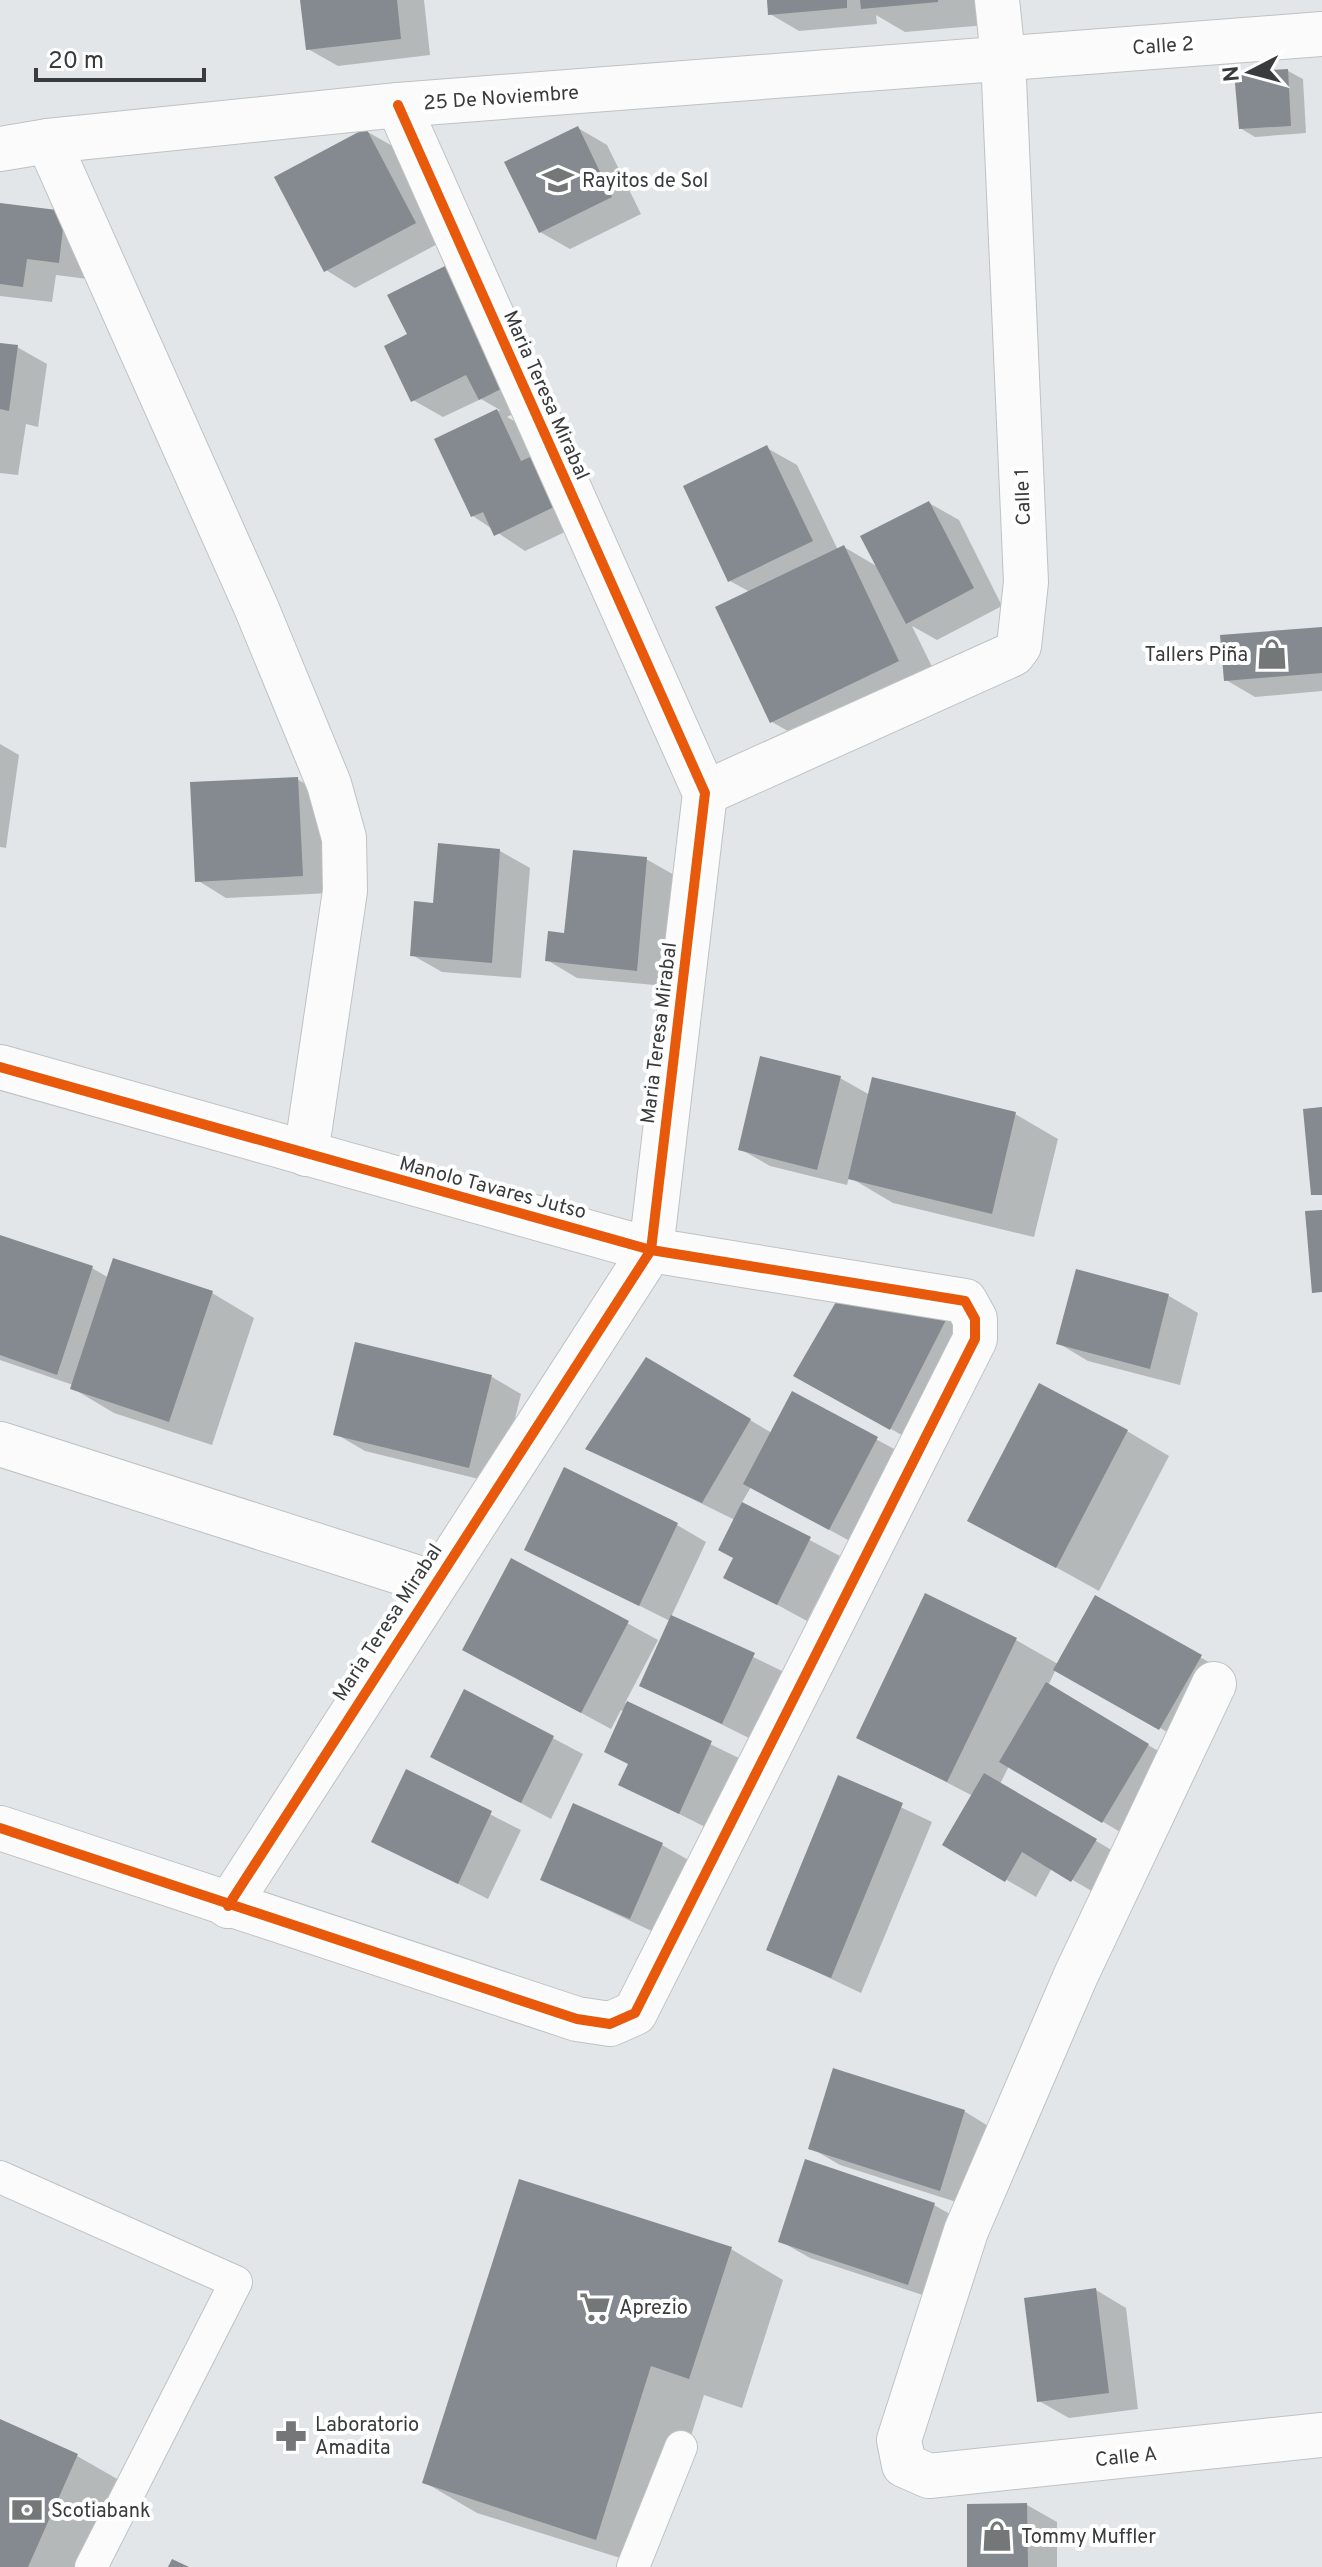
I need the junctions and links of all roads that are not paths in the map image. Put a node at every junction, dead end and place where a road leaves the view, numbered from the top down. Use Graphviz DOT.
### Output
graph roads {
  1 [pos="997,0"];
  2 [pos="1322,34"];
  3 [pos="1003,57"];
  4 [pos="398,105"];
  5 [pos="48,141"];
  6 [pos="0,149"];
  7 [pos="705,793"];
  8 [pos="0,1067"];
  9 [pos="306,1154"];
  10 [pos="651,1250"];
  11 [pos="0,1444"];
  12 [pos="434,1583"];
  13 [pos="1214,1684"];
  14 [pos="0,1828"];
  15 [pos="228,1906"];
  16 [pos="0,2177"];
  17 [pos="1322,2435"];
  18 [pos="681,2447"];
  19 [pos="91,2567"];
  20 [pos="633,2567"];
  1 -- 3 [label="street, Calle 1"];
  2 -- 3 [label="street, Calle 2"];
  3 -- 4 [label="street, 25 De Noviembre"];
  3 -- 7 [label="street, Calle 1"];
  4 -- 5 [label="street, 25 De Noviembre"];
  4 -- 7 [label="street, Maria Teresa Mirabal"];
  5 -- 6 [label="street, 25 De Noviembre"];
  5 -- 9 [label="street"];
  7 -- 10 [label="street, Maria Teresa Mirabal"];
  8 -- 9 [label="street, Manolo Tavares Jutso"];
  9 -- 10 [label="street, Manolo Tavares Jutso"];
  10 -- 12 [label="street, Maria Teresa Mirabal"];
  10 -- 15 [label="street, Manolo Tavares Jutso"];
  11 -- 12 [label="street"];
  12 -- 15 [label="street, Maria Teresa Mirabal"];
  13 -- 17 [label="street, Calle A"];
  14 -- 15 [label="street"];
  16 -- 19 [label="lane"];
  18 -- 20 [label="lane"];
}
